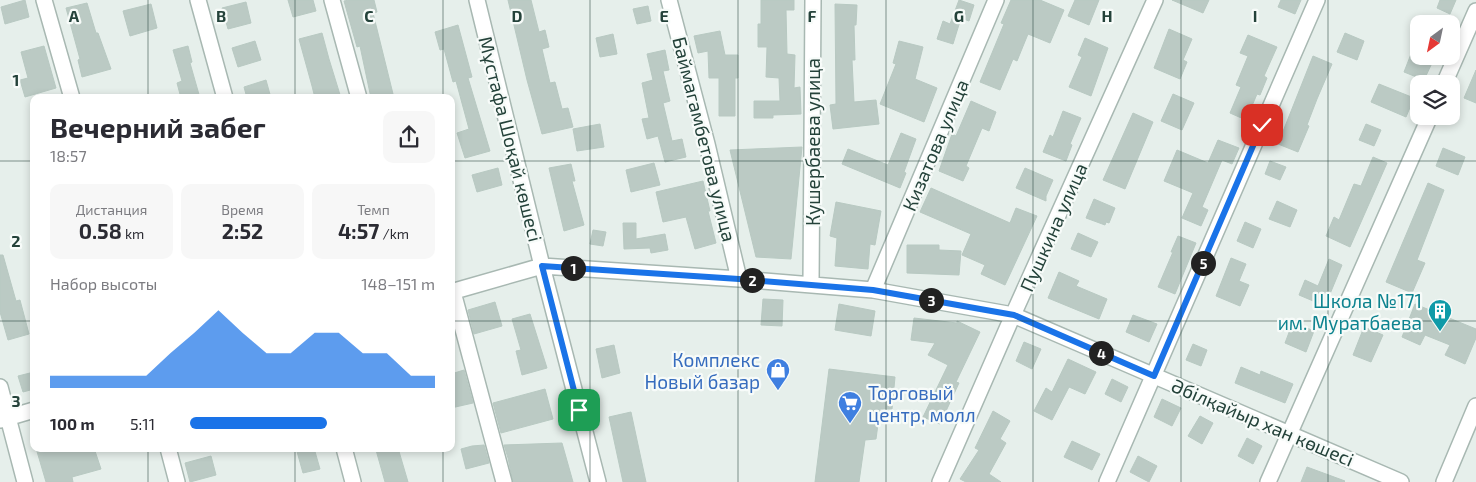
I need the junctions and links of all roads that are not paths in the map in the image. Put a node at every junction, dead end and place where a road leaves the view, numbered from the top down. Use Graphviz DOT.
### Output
graph roads {
  1 [pos="44,0"];
  2 [pos="198,0"];
  3 [pos="332,0"];
  4 [pos="477,0"];
  5 [pos="669,0"];
  6 [pos="813,0"];
  7 [pos="996,0"];
  8 [pos="1156,0"];
  9 [pos="1316,0"];
  10 [pos="1476,11"];
  11 [pos="1448,75"];
  12 [pos="71,94"];
  13 [pos="224,94"];
  14 [pos="358,94"];
  15 [pos="1426,125"];
  16 [pos="542,266"];
  17 [pos="739,279"];
  18 [pos="811,284"];
  19 [pos="873,290"];
  20 [pos="455,291"];
  21 [pos="455,303"];
  22 [pos="1014,315"];
  23 [pos="1154,376"];
  24 [pos="0,387"];
  25 [pos="1476,406"];
  26 [pos="30,411"];
  27 [pos="4,418"];
  28 [pos="1289,434"];
  29 [pos="169,452"];
  30 [pos="345,452"];
  31 [pos="25,482"];
  32 [pos="178,482"];
  33 [pos="353,482"];
  34 [pos="504,482"];
  35 [pos="598,482"];
  36 [pos="940,482"];
  37 [pos="1107,482"];
  38 [pos="1268,482"];
  39 [pos="1401,482"];
  40 [pos="1444,482"];
  1 -- 12 [label="street"];
  2 -- 13 [label="street"];
  3 -- 14 [label="street"];
  4 -- 16 [label="street, Мұстафа Шоқай көшесі"];
  5 -- 17 [label="street, Баймагамбетова улица"];
  6 -- 18 [label="street, Кушербаева улица"];
  7 -- 19 [label="street, Кизатова улица"];
  8 -- 22 [label="street, Пушкина улица"];
  9 -- 23 [label="street"];
  10 -- 11 [label="street"];
  15 -- 28 [label="street"];
  16 -- 17 [label="street, Әбілқайыр хан көшесі"];
  16 -- 20 [label="street, Әбілқайыр хан көшесі"];
  16 -- 35 [label="street, Мұстафа Шоқай көшесі"];
  17 -- 18 [label="street, Әбілқайыр хан көшесі"];
  18 -- 19 [label="street, Әбілқайыр хан көшесі"];
  19 -- 22 [label="street, Әбілқайыр хан көшесі"];
  21 -- 34 [label="street"];
  22 -- 23 [label="street, Әбілқайыр хан көшесі"];
  22 -- 36 [label="street, Пушкина улица"];
  23 -- 28 [label="street, Әбілқайыр хан көшесі"];
  23 -- 37 [label="street"];
  24 -- 27 [label="street"];
  25 -- 40 [label="street"];
  26 -- 27 [label="street"];
  27 -- 31 [label="street"];
  28 -- 38 [label="street"];
  28 -- 39 [label="street, Әбілқайыр хан көшесі"];
  29 -- 32 [label="street"];
  30 -- 33 [label="street"];
}
